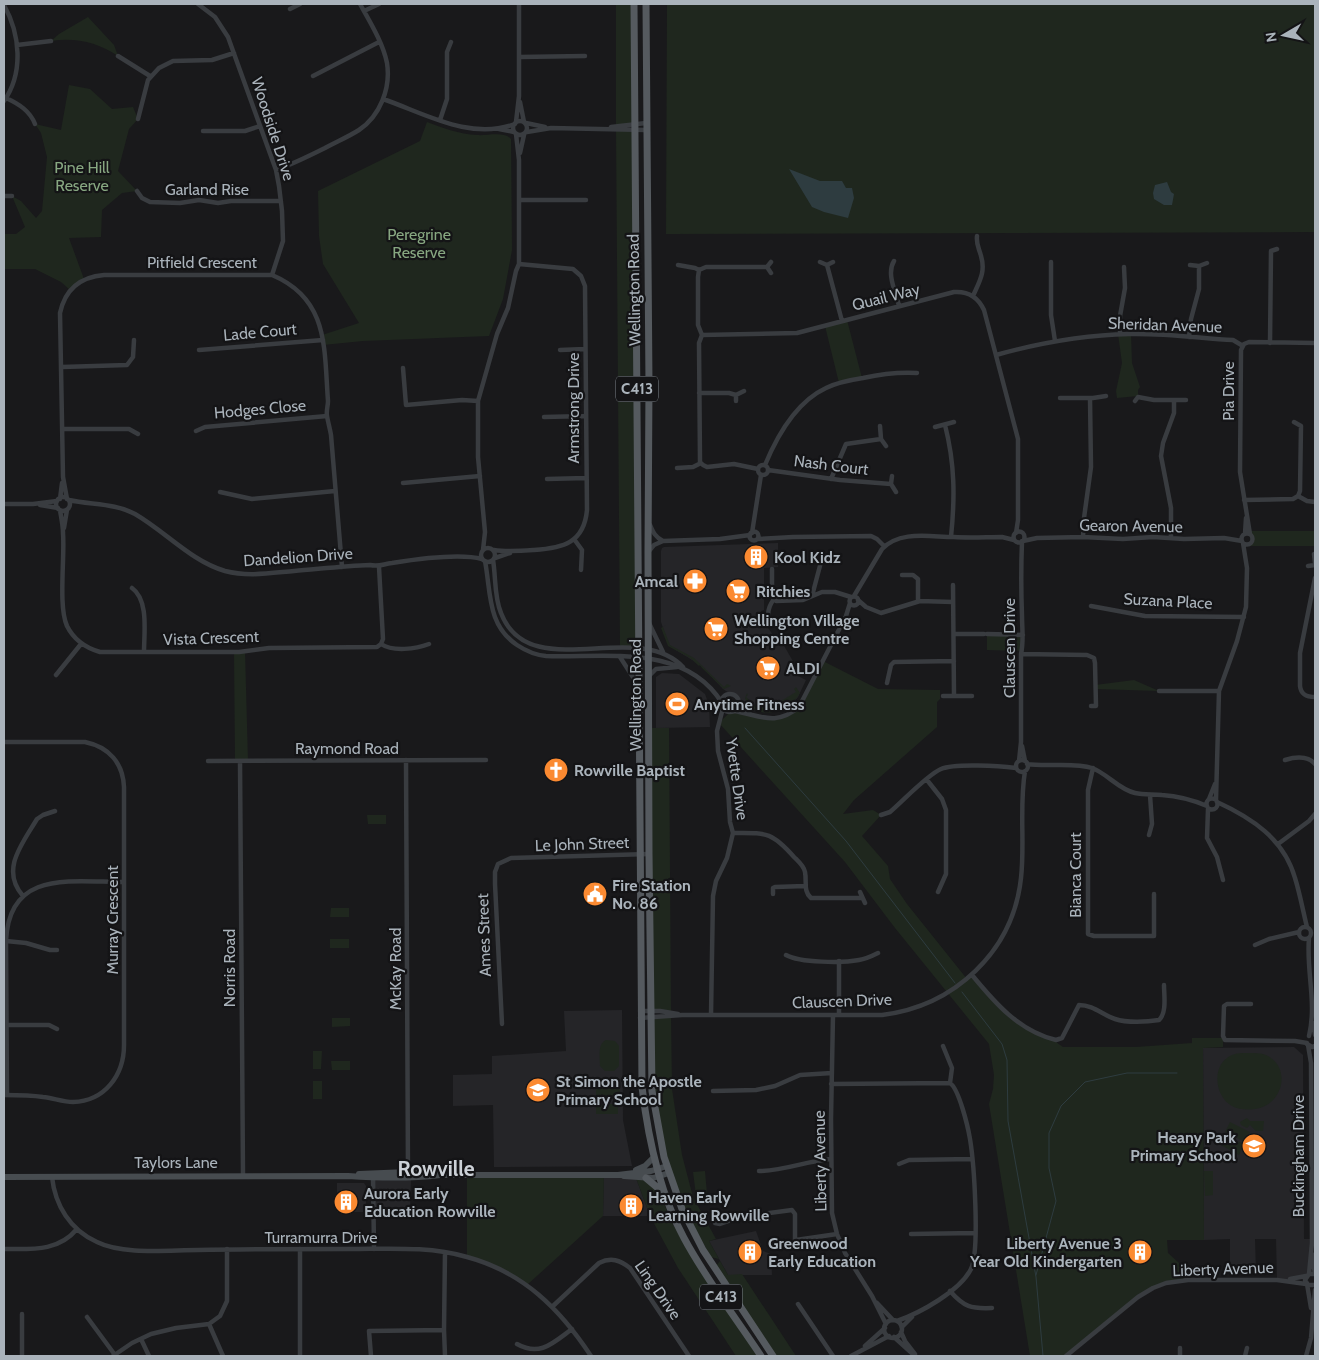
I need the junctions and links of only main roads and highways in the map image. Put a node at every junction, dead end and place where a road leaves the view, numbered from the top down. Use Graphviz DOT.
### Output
graph roads {
  1 [pos="634,4"];
  2 [pos="646,4"];
  3 [pos="654,1157"];
  4 [pos="668,1170"];
  5 [pos="658,1173"];
  6 [pos="620,1174"];
  7 [pos="4,1177"];
  8 [pos="646,1178"];
  9 [pos="666,1195"];
  10 [pos="700,1246"];
  11 [pos="692,1251"];
  12 [pos="761,1356"];
  13 [pos="773,1356"];
  1 -- 3 [label="main road, Wellington Road / C413"];
  2 -- 4 [label="main road, Wellington Road / C413"];
  3 -- 5 [label="main road, Wellington Road / C413"];
  3 -- 6 [label="main road"];
  4 -- 5 [label="main road, Taylors Lane"];
  4 -- 10 [label="main road, Wellington Road / C413"];
  5 -- 6 [label="main road, Taylors Lane"];
  5 -- 8 [label="main road, Taylors Lane"];
  5 -- 9 [label="main road, Wellington Road / C413"];
  6 -- 7 [label="main road, Taylors Lane"];
  6 -- 8 [label="main road, Taylors Lane"];
  8 -- 9 [label="main road"];
  9 -- 11 [label="main road, Wellington Road / C413"];
  10 -- 11 [label="main road"];
  10 -- 13 [label="main road, Wellington Road / C413"];
  11 -- 12 [label="main road, Wellington Road / C413"];
}
